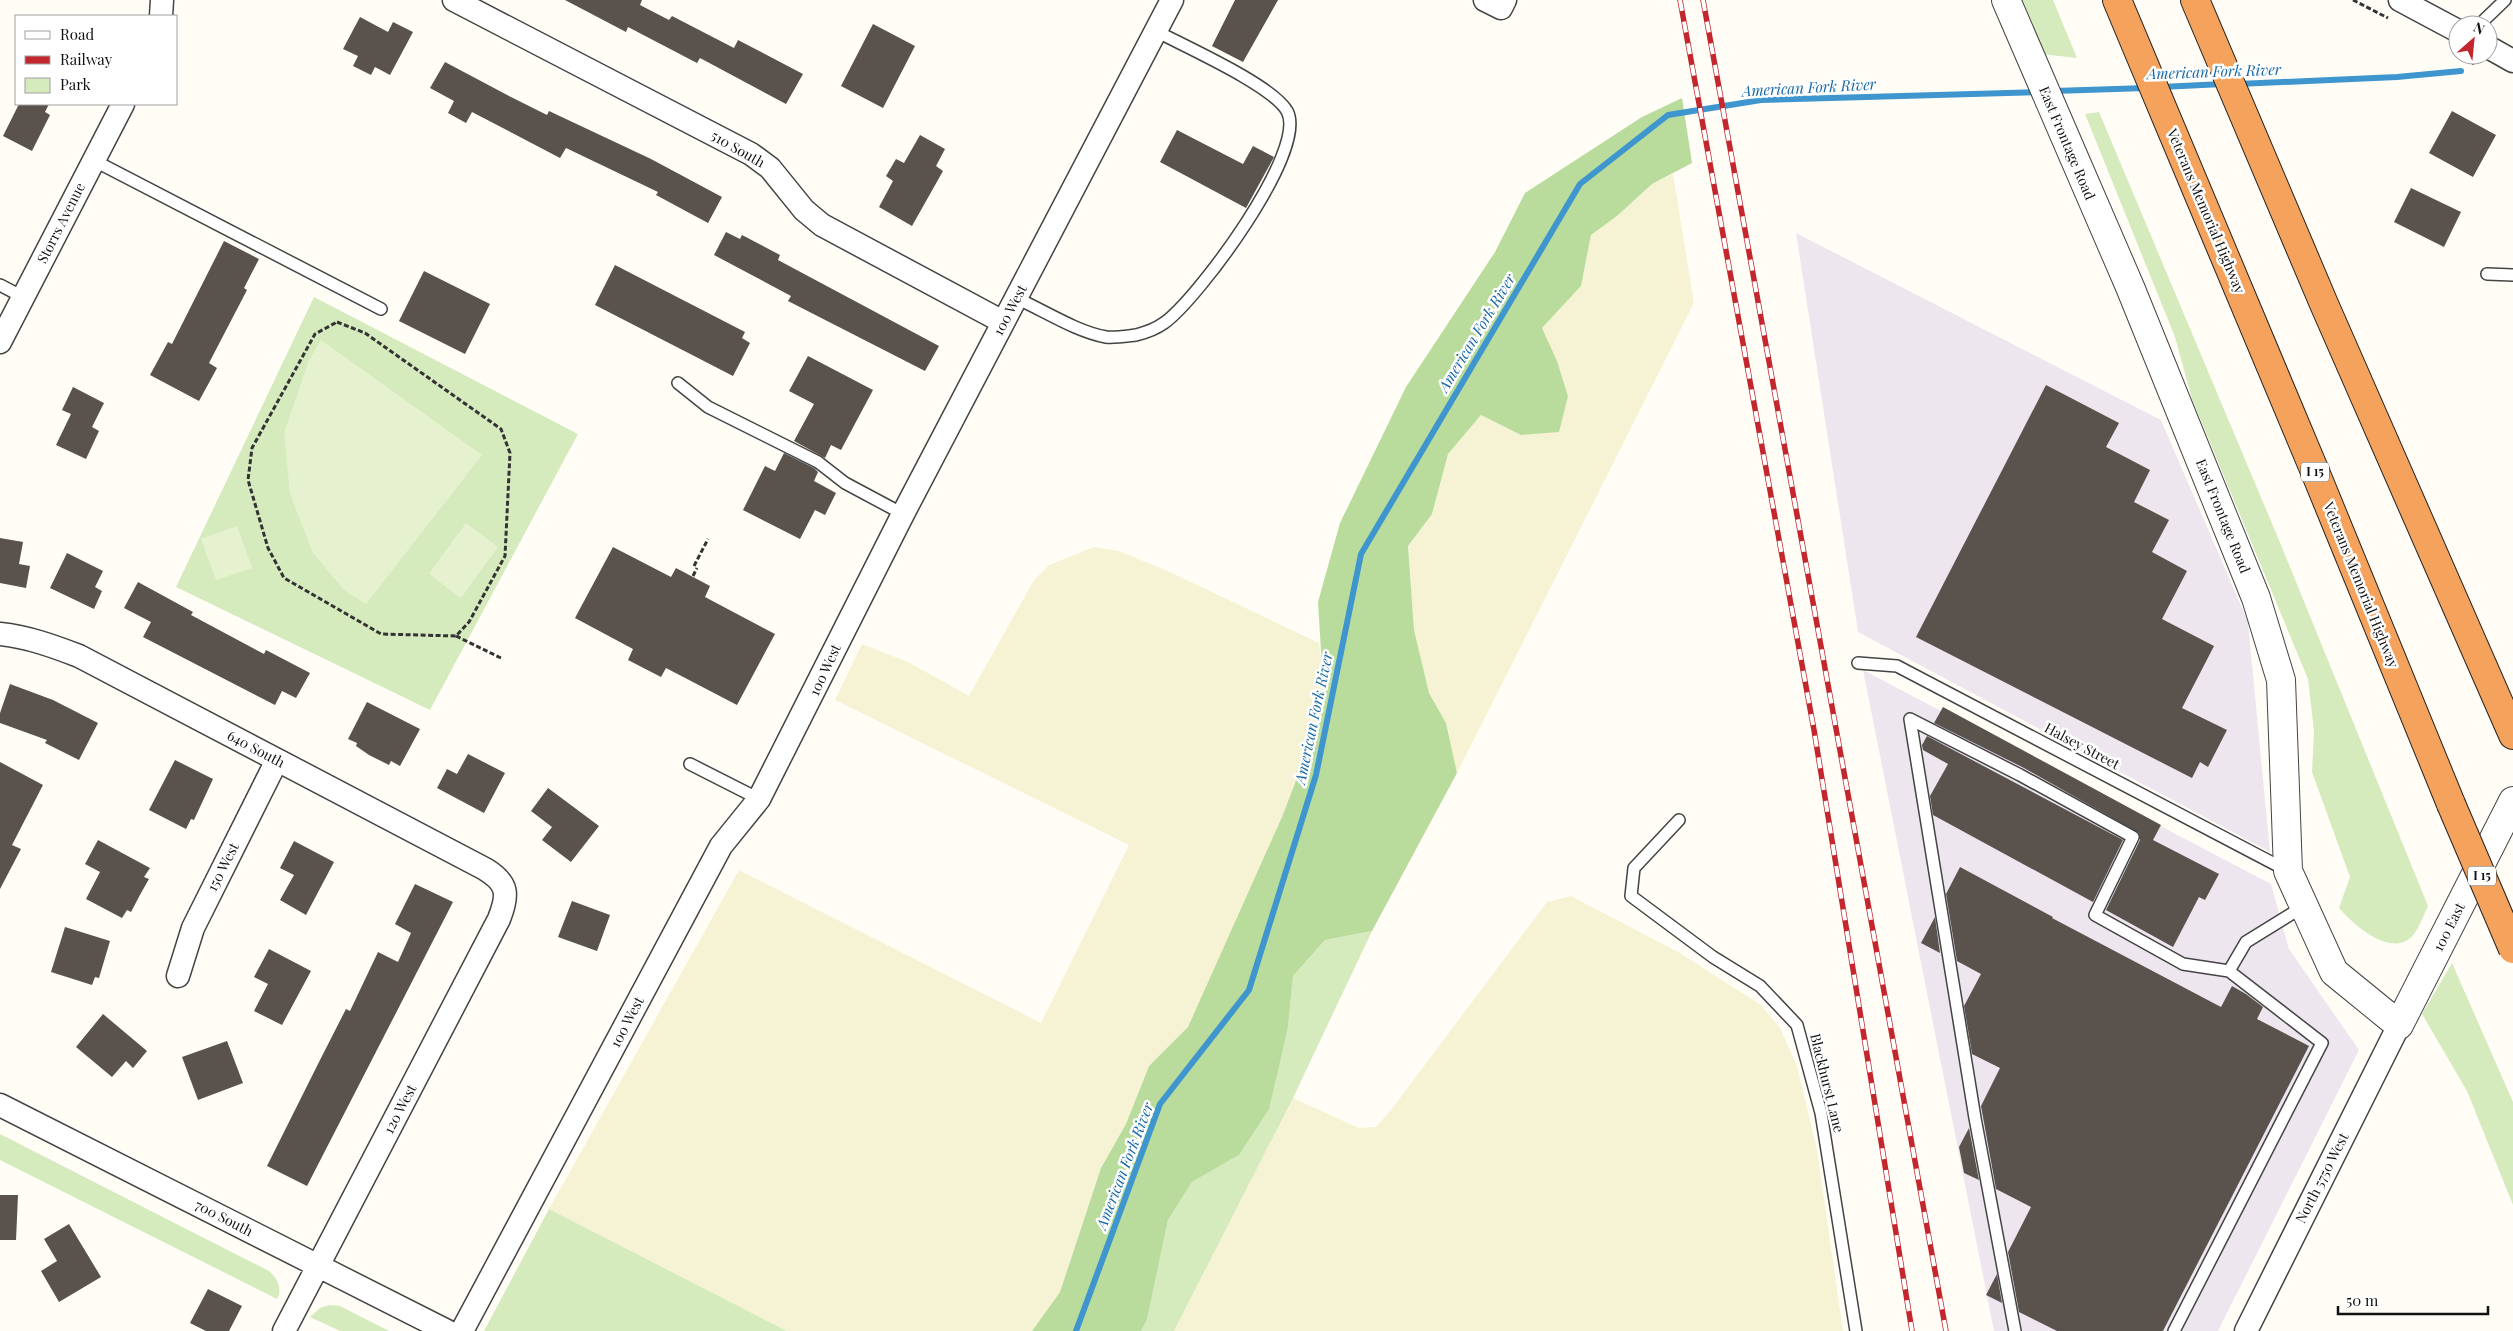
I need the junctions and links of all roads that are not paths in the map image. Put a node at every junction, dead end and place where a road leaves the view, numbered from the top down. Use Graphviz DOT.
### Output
graph roads {
  1 [pos="162,0"];
  2 [pos="454,0"];
  3 [pos="1172,0"];
  4 [pos="2006,0"];
  5 [pos="2117,0"];
  6 [pos="2195,0"];
  7 [pos="2505,0"];
  8 [pos="2404,1"];
  9 [pos="161,15"];
  10 [pos="2489,15"];
  11 [pos="2448,25"];
  12 [pos="1156,31"];
  13 [pos="2498,53"];
  14 [pos="2513,61"];
  15 [pos="122,105"];
  16 [pos="93,160"];
  17 [pos="2487,274"];
  18 [pos="2513,275"];
  19 [pos="0,285"];
  20 [pos="23,297"];
  21 [pos="1016,298"];
  22 [pos="380,308"];
  23 [pos="1003,322"];
  24 [pos="0,342"];
  25 [pos="678,383"];
  26 [pos="903,514"];
  27 [pos="0,634"];
  28 [pos="1858,663"];
  29 [pos="2513,735"];
  30 [pos="277,760"];
  31 [pos="690,764"];
  32 [pos="759,799"];
  33 [pos="2513,801"];
  34 [pos="1679,820"];
  35 [pos="2288,871"];
  36 [pos="503,884"];
  37 [pos="2304,906"];
  38 [pos="2513,948"];
  39 [pos="2229,971"];
  40 [pos="178,976"];
  41 [pos="2399,1025"];
  42 [pos="0,1105"];
  43 [pos="318,1266"];
  44 [pos="284,1331"];
  45 [pos="447,1331"];
  46 [pos="462,1331"];
  47 [pos="1856,1331"];
  48 [pos="2015,1331"];
  49 [pos="2174,1331"];
  50 [pos="2246,1331"];
  1 -- 9 [label="street"];
  2 -- 23 [label="street, 510 South"];
  3 -- 12 [label="street, 100 West"];
  4 -- 35 [label="street, East Frontage Road"];
  5 -- 38 [label="highway, Veterans Memorial Highway / I 15, bridge"];
  6 -- 29 [label="highway"];
  7 -- 10 [label="lane"];
  8 -- 11 [label="street"];
  12 -- 21 [label="street, 100 West"];
  12 -- 21 [label="lane"];
  13 -- 14 [label="street"];
  15 -- 16 [label="street, Storrs Avenue"];
  16 -- 20 [label="street, Storrs Avenue"];
  16 -- 22 [label="lane"];
  17 -- 18 [label="lane"];
  19 -- 20 [label="lane"];
  20 -- 24 [label="street, Storrs Avenue"];
  21 -- 23 [label="street, 100 West"];
  23 -- 26 [label="street, 100 West"];
  25 -- 26 [label="lane"];
  26 -- 32 [label="street, 100 West"];
  27 -- 30 [label="street, 640 South"];
  28 -- 35 [label="lane, Halsey Street"];
  30 -- 36 [label="street, 640 South"];
  30 -- 40 [label="street, 150 West"];
  31 -- 32 [label="lane"];
  32 -- 46 [label="street, 100 West"];
  33 -- 41 [label="street, 100 East"];
  34 -- 47 [label="lane, Blackhurst Lane"];
  35 -- 37 [label="street, East Frontage Road"];
  36 -- 43 [label="street, 120 West"];
  37 -- 39 [label="lane"];
  37 -- 41 [label="street, East Frontage Road"];
  39 -- 48 [label="lane"];
  39 -- 49 [label="lane"];
  41 -- 50 [label="street, North 5750 West"];
  42 -- 43 [label="street, 700 South"];
  43 -- 44 [label="street, 120 West"];
  43 -- 45 [label="street, 700 South"];
}
